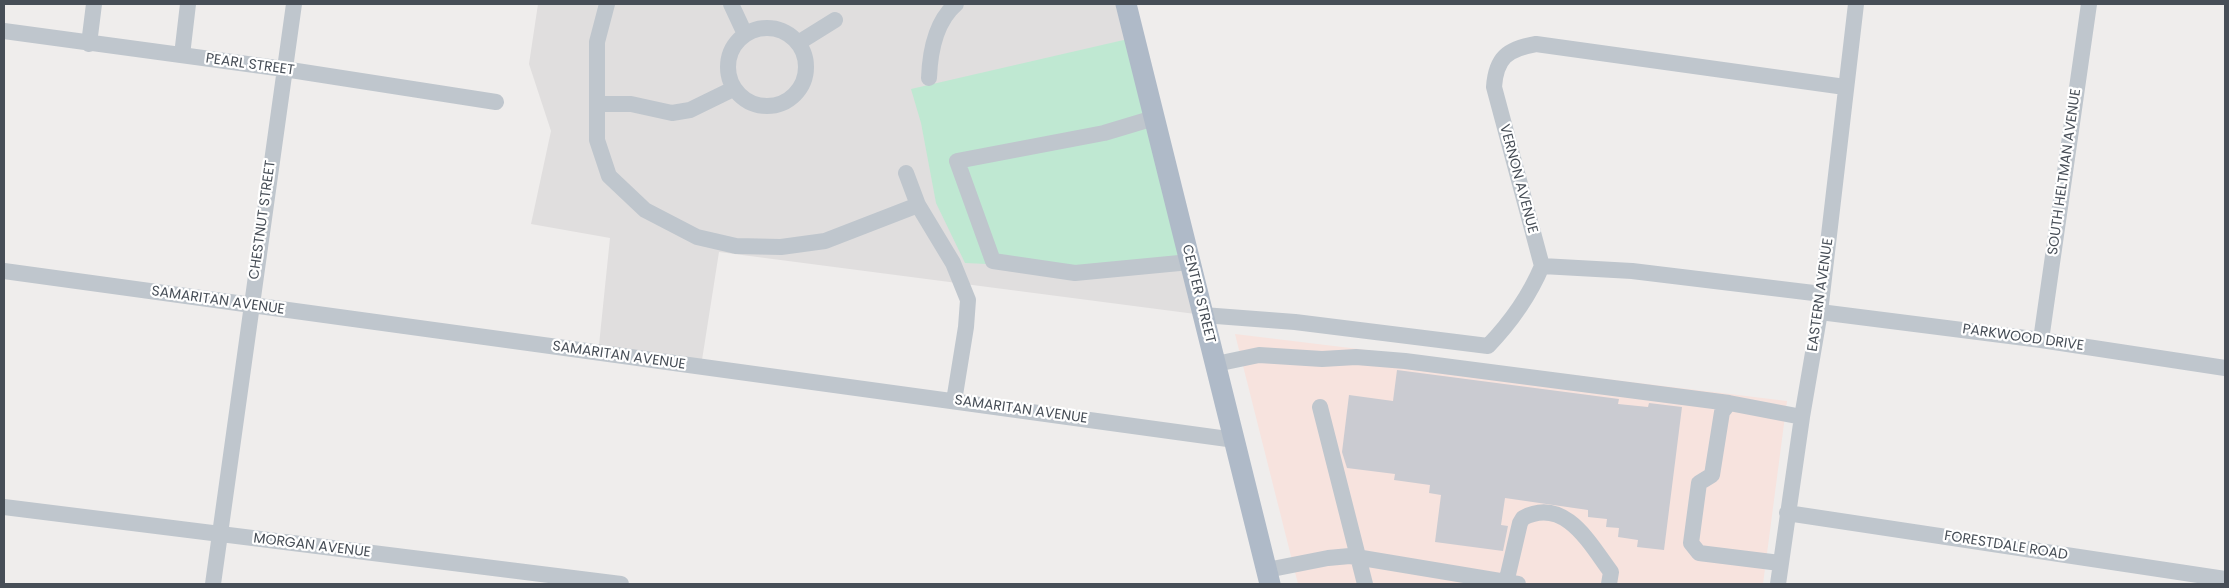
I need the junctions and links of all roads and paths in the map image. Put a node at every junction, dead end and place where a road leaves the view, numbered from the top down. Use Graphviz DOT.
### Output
graph roads {
  1 [pos="94,4"];
  2 [pos="188,4"];
  3 [pos="294,4"];
  4 [pos="607,4"];
  5 [pos="731,4"];
  6 [pos="956,4"];
  7 [pos="1126,4"];
  8 [pos="1856,4"];
  9 [pos="2089,4"];
  10 [pos="835,20"];
  11 [pos="4,31"];
  12 [pos="745,34"];
  13 [pos="798,43"];
  14 [pos="89,44"];
  15 [pos="182,55"];
  16 [pos="284,69"];
  17 [pos="930,78"];
  18 [pos="1845,87"];
  19 [pos="733,89"];
  20 [pos="496,102"];
  21 [pos="597,104"];
  22 [pos="1154,118"];
  23 [pos="906,173"];
  24 [pos="918,205"];
  25 [pos="1190,262"];
  26 [pos="1542,266"];
  27 [pos="4,271"];
  28 [pos="1822,294"];
  29 [pos="251,305"];
  30 [pos="1820,312"];
  31 [pos="1203,315"];
  32 [pos="2041,340"];
  33 [pos="1216,364"];
  34 [pos="2225,368"];
  35 [pos="954,401"];
  36 [pos="1729,403"];
  37 [pos="1320,407"];
  38 [pos="1802,417"];
  39 [pos="1235,440"];
  40 [pos="4,506"];
  41 [pos="1787,513"];
  42 [pos="220,534"];
  43 [pos="1358,559"];
  44 [pos="1780,563"];
  45 [pos="1268,577"];
  46 [pos="2225,579"];
  47 [pos="1512,583"];
  48 [pos="213,584"];
  49 [pos="621,584"];
  50 [pos="1365,584"];
  51 [pos="1609,584"];
  52 [pos="1778,584"];
  1 -- 14 [label="street"];
  2 -- 15 [label="street"];
  3 -- 16 [label="street, CHESTNUT STREET"];
  4 -- 21 [label="street"];
  5 -- 12 [label="street"];
  6 -- 17 [label="street"];
  7 -- 22 [label="main road, CENTER STREET"];
  8 -- 18 [label="street, EASTERN AVENUE"];
  9 -- 32 [label="street, SOUTH HELTMAN AVENUE"];
  10 -- 13 [label="street"];
  11 -- 14 [label="street, PEARL STREET"];
  12 -- 13 [label="street"];
  12 -- 19 [label="street"];
  13 -- 19 [label="street"];
  14 -- 15 [label="street, PEARL STREET"];
  15 -- 16 [label="street, PEARL STREET"];
  16 -- 20 [label="street, PEARL STREET"];
  16 -- 29 [label="street, CHESTNUT STREET"];
  18 -- 26 [label="street, VERNON AVENUE"];
  18 -- 28 [label="street, EASTERN AVENUE"];
  19 -- 21 [label="street"];
  21 -- 24 [label="street"];
  22 -- 25 [label="main road, CENTER STREET"];
  22 -- 25 [label="street"];
  23 -- 24 [label="street"];
  24 -- 35 [label="street"];
  25 -- 31 [label="main road, CENTER STREET"];
  26 -- 28 [label="street"];
  26 -- 31 [label="street"];
  27 -- 29 [label="street, SAMARITAN AVENUE"];
  28 -- 30 [label="street, EASTERN AVENUE"];
  29 -- 35 [label="street, SAMARITAN AVENUE"];
  29 -- 42 [label="street, CHESTNUT STREET"];
  30 -- 32 [label="street, PARKWOOD DRIVE"];
  30 -- 38 [label="street, EASTERN AVENUE"];
  31 -- 33 [label="main road, CENTER STREET"];
  32 -- 34 [label="street, PARKWOOD DRIVE"];
  33 -- 36 [label="street"];
  33 -- 39 [label="main road, CENTER STREET"];
  35 -- 39 [label="street, SAMARITAN AVENUE"];
  36 -- 38 [label="street"];
  36 -- 44 [label="street"];
  37 -- 43 [label="street"];
  38 -- 41 [label="street, EASTERN AVENUE"];
  39 -- 45 [label="main road, CENTER STREET"];
  40 -- 42 [label="street, MORGAN AVENUE"];
  41 -- 44 [label="street, EASTERN AVENUE"];
  41 -- 46 [label="street, FORESTDALE ROAD"];
  42 -- 48 [label="street, CHESTNUT STREET"];
  42 -- 49 [label="street, MORGAN AVENUE"];
  43 -- 45 [label="street"];
  43 -- 47 [label="street"];
  43 -- 50 [label="street"];
  44 -- 52 [label="street, EASTERN AVENUE"];
  47 -- 51 [label="street"];
}
